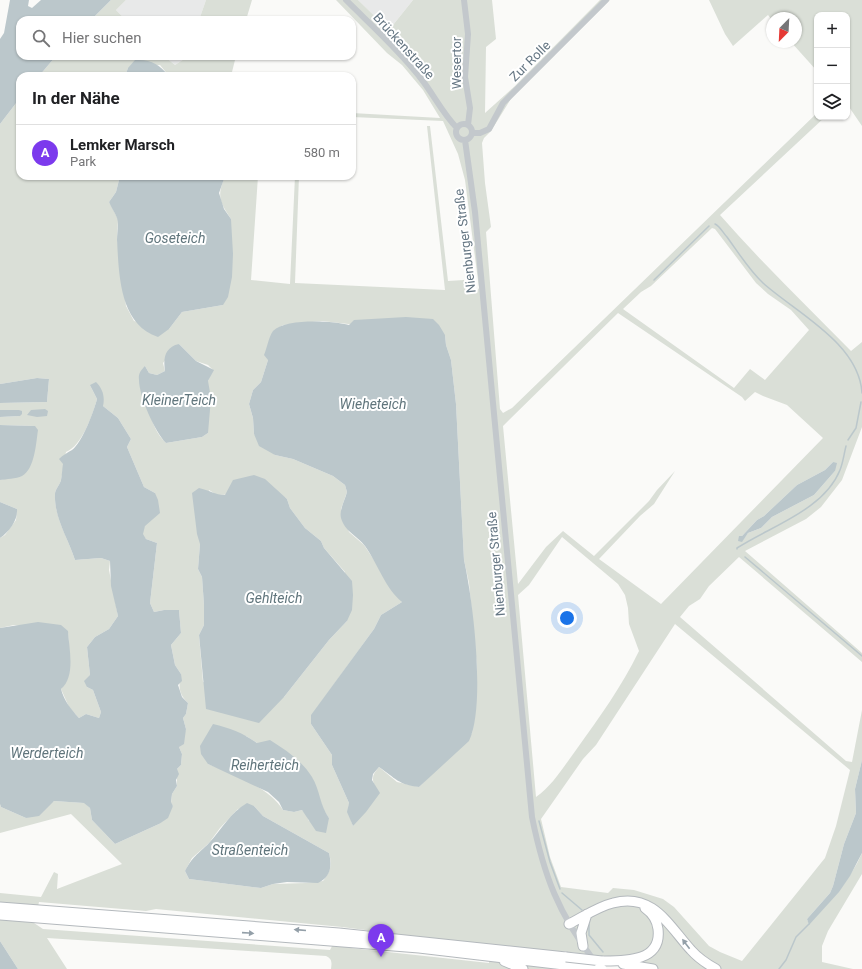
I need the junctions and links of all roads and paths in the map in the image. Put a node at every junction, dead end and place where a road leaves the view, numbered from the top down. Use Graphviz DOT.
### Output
graph roads {
  1 [pos="346,0"];
  2 [pos="464,0"];
  3 [pos="606,0"];
  4 [pos="468,125"];
  5 [pos="457,128"];
  6 [pos="472,133"];
  7 [pos="465,140"];
  8 [pos="638,903"];
  9 [pos="0,907"];
  10 [pos="42,914"];
  11 [pos="587,914"];
  12 [pos="0,915"];
  13 [pos="569,924"];
  14 [pos="339,937"];
  15 [pos="583,946"];
  16 [pos="496,954"];
  17 [pos="621,963"];
  18 [pos="601,967"];
  19 [pos="522,969"];
  20 [pos="586,969"];
  21 [pos="653,969"];
  22 [pos="716,969"];
  1 -- 5 [label="street, Brückenstraße"];
  2 -- 4 [label="street, Wesertor"];
  3 -- 6 [label="street, Zur Rolle"];
  4 -- 5 [label="street"];
  4 -- 6 [label="street"];
  5 -- 7 [label="street"];
  6 -- 7 [label="street"];
  7 -- 13 [label="street, Nienburger Straße"];
  8 -- 11 [label="highway"];
  8 -- 17 [label="highway"];
  22 -- 8 [label="highway, one-way"];
  9 -- 10 [label="highway"];
  10 -- 12 [label="highway"];
  10 -- 14 [label="highway"];
  11 -- 13 [label="highway"];
  11 -- 15 [label="highway"];
  13 -- 15 [label="street, Nienburger Straße"];
  14 -- 16 [label="highway"];
  14 -- 16 [label="highway"];
  15 -- 18 [label="street, Nienburger Straße"];
  16 -- 18 [label="highway"];
  16 -- 18 [label="highway, bridge"];
  16 -- 19 [label="highway"];
  17 -- 18 [label="highway"];
  17 -- 21 [label="highway"];
  18 -- 20 [label="highway"];
}
